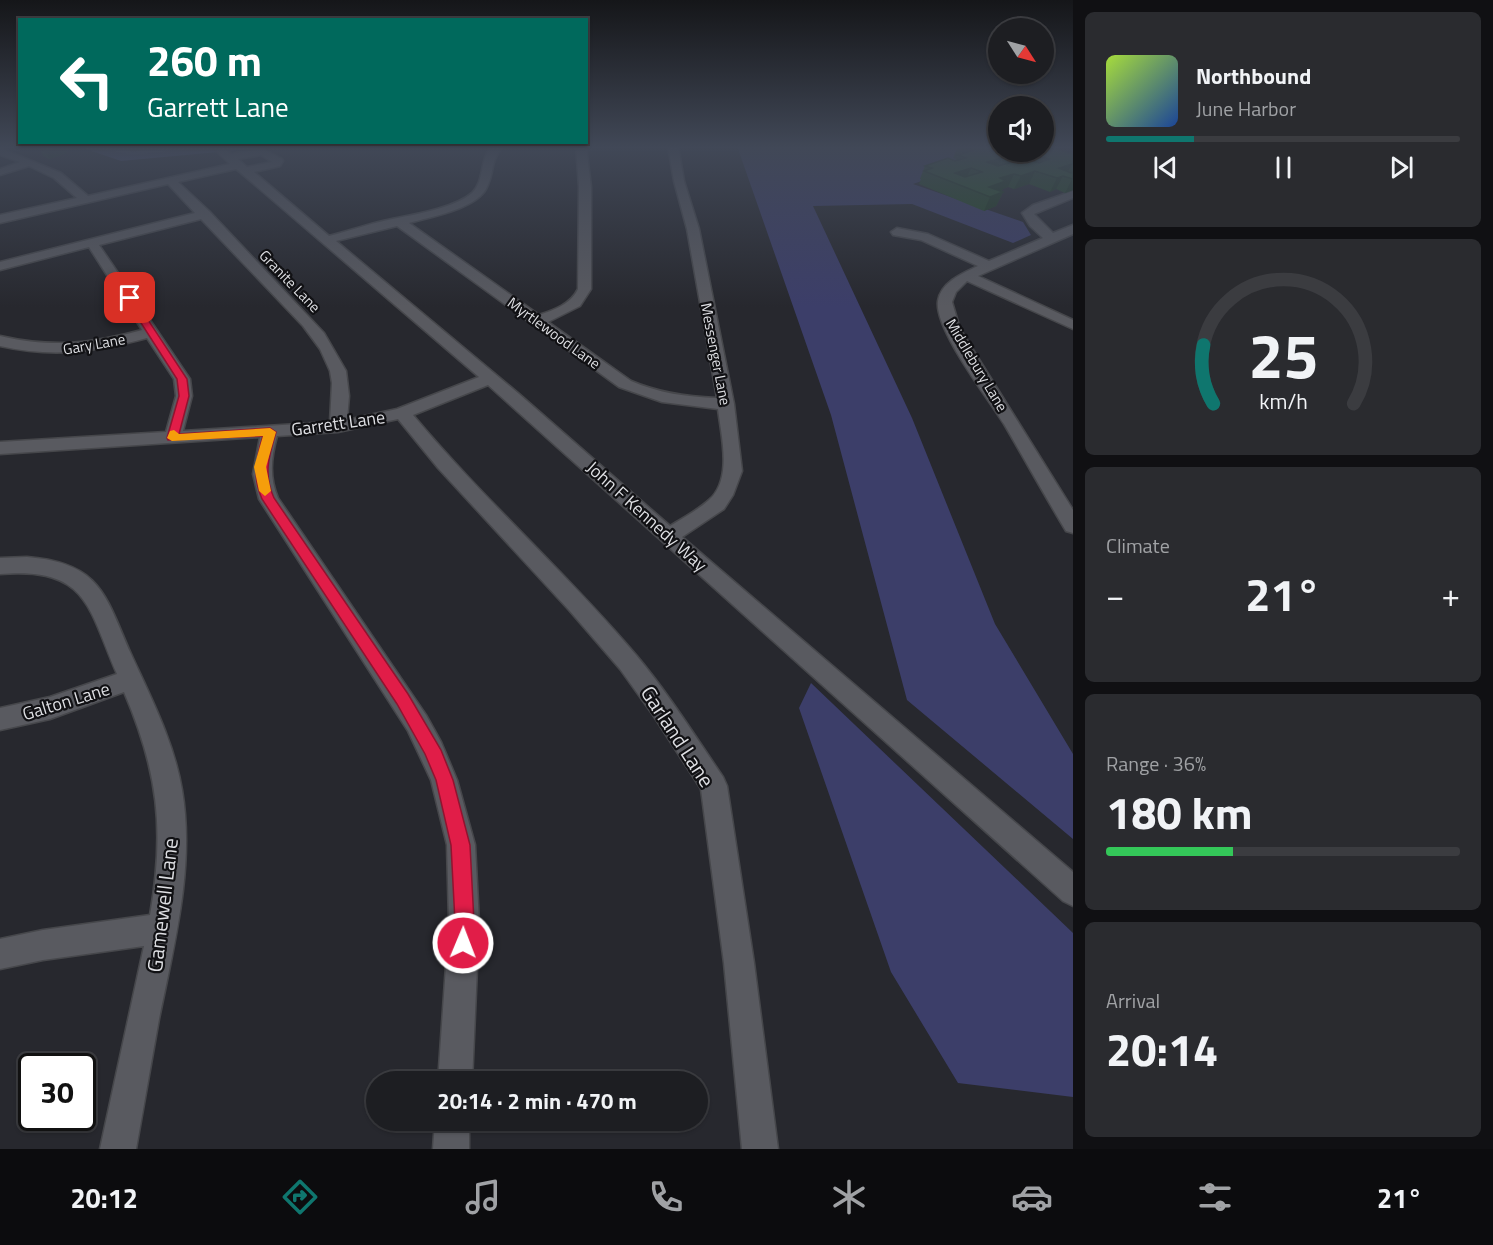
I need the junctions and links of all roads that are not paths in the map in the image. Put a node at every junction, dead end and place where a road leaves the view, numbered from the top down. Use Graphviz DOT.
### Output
graph roads {
  1 [pos="85,200"];
  2 [pos="190,200"];
  3 [pos="279,200"];
  4 [pos="467,200"];
  5 [pos="585,200"];
  6 [pos="684,200"];
  7 [pos="1057,200"];
  8 [pos="205,214"];
  9 [pos="0,219"];
  10 [pos="398,221"];
  11 [pos="1073,229"];
  12 [pos="897,232"];
  13 [pos="1052,238"];
  14 [pos="327,240"];
  15 [pos="92,243"];
  16 [pos="0,266"];
  17 [pos="989,266"];
  18 [pos="966,276"];
  19 [pos="537,321"];
  20 [pos="1073,325"];
  21 [pos="152,332"];
  22 [pos="0,341"];
  23 [pos="489,379"];
  24 [pos="726,404"];
  25 [pos="402,413"];
  26 [pos="338,427"];
  27 [pos="270,432"];
  28 [pos="172,438"];
  29 [pos="0,448"];
  30 [pos="1073,526"];
  31 [pos="670,536"];
  32 [pos="0,566"];
  33 [pos="130,679"];
  34 [pos="0,719"];
  35 [pos="1073,891"];
  36 [pos="161,928"];
  37 [pos="0,954"];
  38 [pos="456,1071"];
  39 [pos="452,1131"];
  40 [pos="118,1149"];
  41 [pos="451,1149"];
  42 [pos="760,1149"];
  1 -- 9 [label="street"];
  2 -- 8 [label="street, Granite Lane"];
  3 -- 14 [label="street, John F Kennedy Way"];
  4 -- 10 [label="street"];
  5 -- 19 [label="street"];
  6 -- 24 [label="street, Messenger Lane"];
  7 -- 13 [label="street"];
  8 -- 15 [label="street"];
  8 -- 26 [label="street, Granite Lane"];
  10 -- 14 [label="street"];
  10 -- 19 [label="street, Myrtlewood Lane"];
  11 -- 13 [label="street, Middlebury Lane"];
  12 -- 17 [label="street"];
  13 -- 17 [label="street, Middlebury Lane"];
  14 -- 23 [label="street, John F Kennedy Way"];
  15 -- 16 [label="street"];
  15 -- 21 [label="street"];
  17 -- 18 [label="street, Middlebury Lane"];
  18 -- 20 [label="street"];
  18 -- 30 [label="street, Middlebury Lane"];
  19 -- 24 [label="street, Myrtlewood Lane"];
  21 -- 22 [label="street, Gary Lane"];
  21 -- 28 [label="street"];
  23 -- 25 [label="street, Garrett Lane"];
  23 -- 31 [label="street, John F Kennedy Way"];
  24 -- 31 [label="street, Messenger Lane"];
  25 -- 26 [label="street, Garrett Lane"];
  25 -- 42 [label="street, Garland Lane"];
  26 -- 27 [label="street, Garrett Lane"];
  27 -- 28 [label="street, Garrett Lane"];
  27 -- 38 [label="street"];
  28 -- 29 [label="street, Garrett Lane"];
  31 -- 35 [label="street, John F Kennedy Way"];
  32 -- 33 [label="street, Gamewell Lane"];
  33 -- 34 [label="street, Galton Lane"];
  33 -- 36 [label="street, Gamewell Lane"];
  36 -- 37 [label="street"];
  36 -- 40 [label="street, Gamewell Lane"];
  39 -- 41 [label="street"];
}
